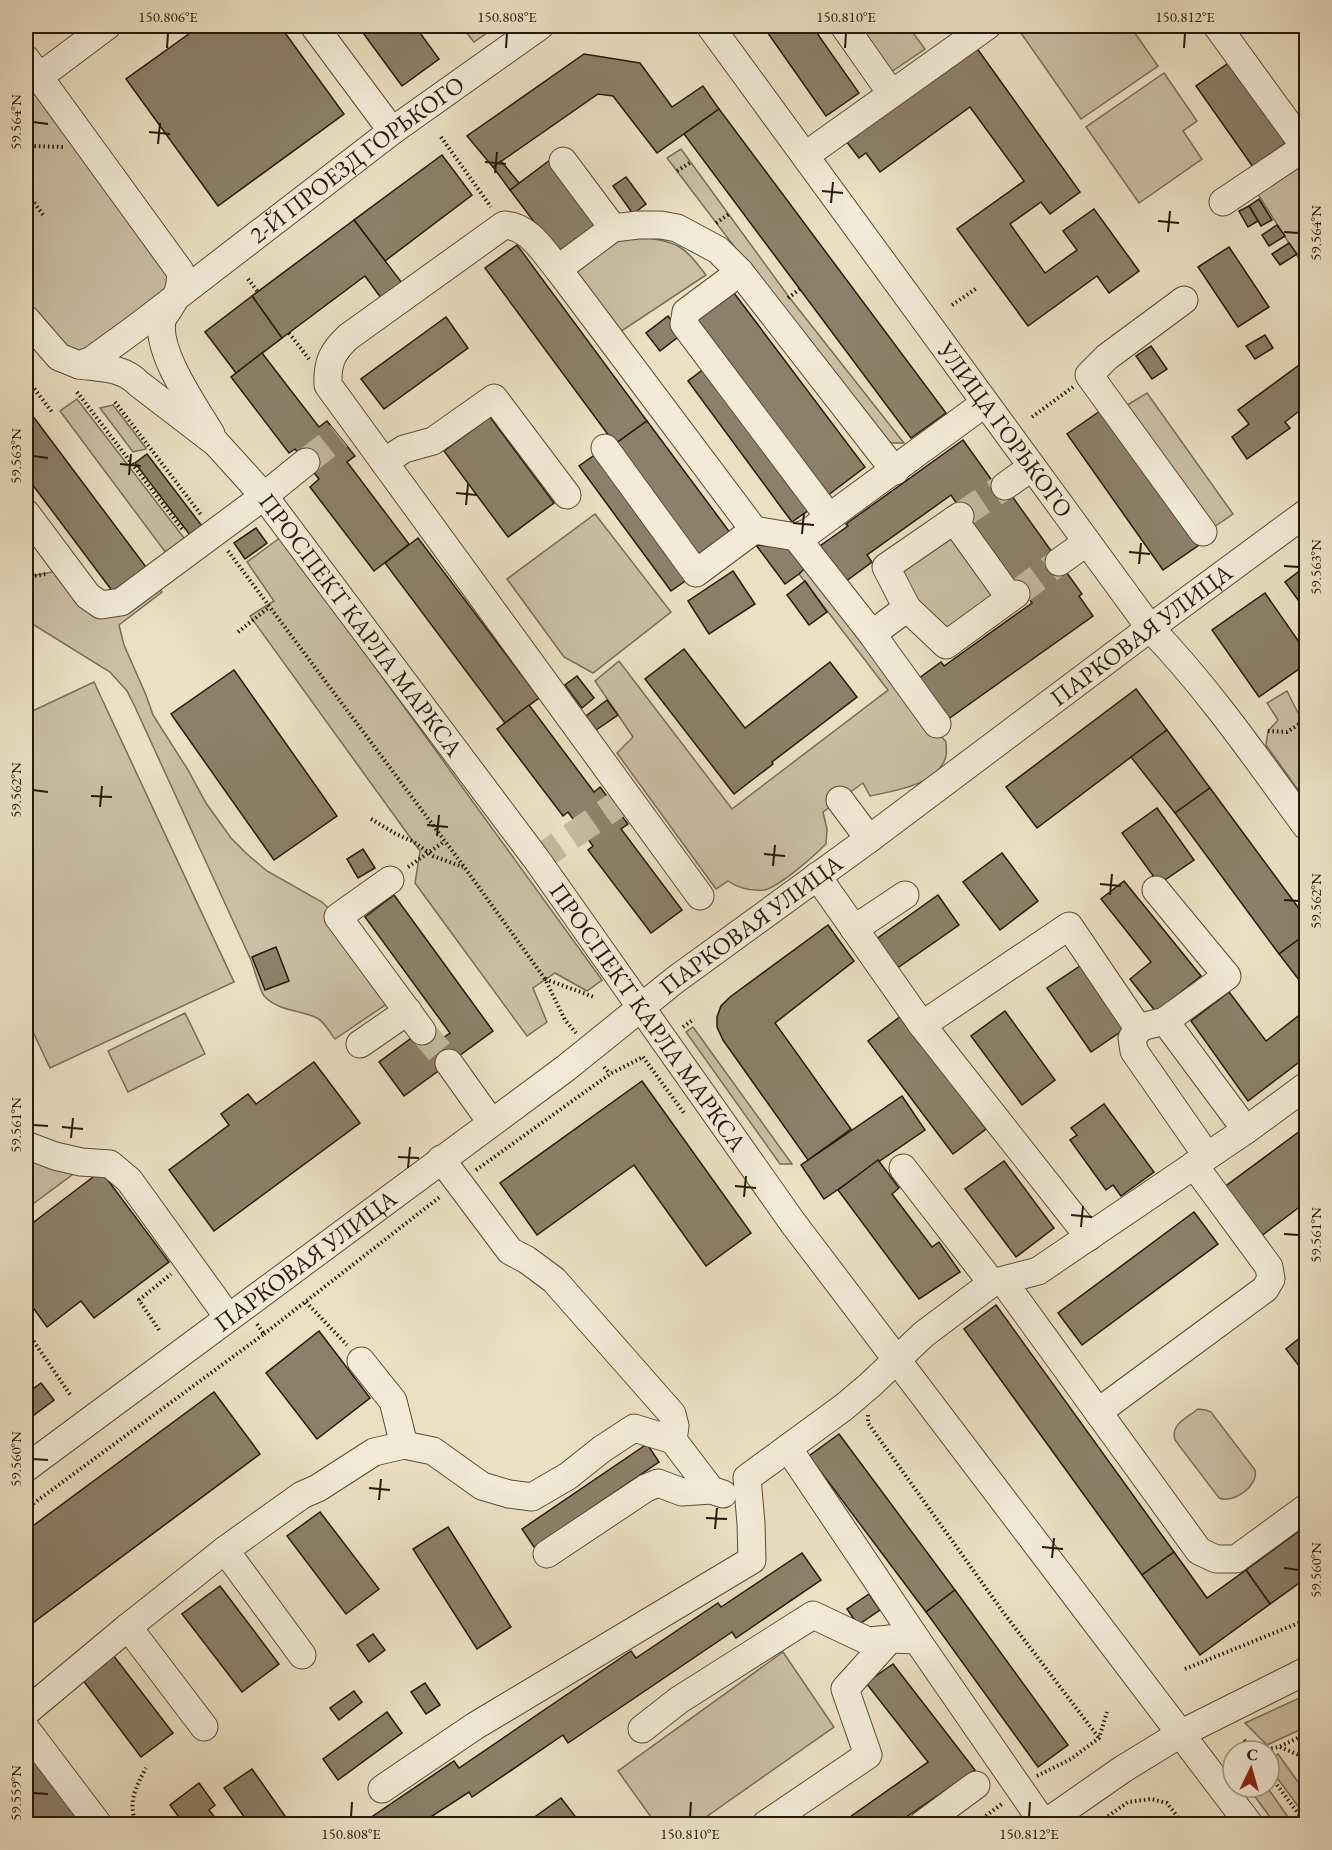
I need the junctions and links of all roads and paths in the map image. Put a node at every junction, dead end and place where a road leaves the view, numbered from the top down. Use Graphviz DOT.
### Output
graph roads {
  1 [pos="45,26"];
  2 [pos="107,26"];
  3 [pos="314,26"];
  4 [pos="540,26"];
  5 [pos="710,26"];
  6 [pos="844,26"];
  7 [pos="987,26"];
  8 [pos="1217,26"];
  9 [pos="26,32"];
  10 [pos="32,68"];
  11 [pos="891,93"];
  12 [pos="392,131"];
  13 [pos="441,137"];
  14 [pos="1306,147"];
  15 [pos="806,155"];
  16 [pos="563,161"];
  17 [pos="691,162"];
  18 [pos="677,171"];
  19 [pos="26,192"];
  20 [pos="1222,202"];
  21 [pos="729,214"];
  22 [pos="44,216"];
  23 [pos="716,223"];
  24 [pos="504,225"];
  25 [pos="613,228"];
  26 [pos="558,269"];
  27 [pos="740,272"];
  28 [pos="248,279"];
  29 [pos="977,288"];
  30 [pos="258,292"];
  31 [pos="178,295"];
  32 [pos="1184,300"];
  33 [pos="952,305"];
  34 [pos="26,319"];
  35 [pos="79,365"];
  36 [pos="26,378"];
  37 [pos="77,392"];
  38 [pos="1063,394"];
  39 [pos="115,402"];
  40 [pos="985,403"];
  41 [pos="52,412"];
  42 [pos="1032,417"];
  43 [pos="216,443"];
  44 [pos="605,448"];
  45 [pos="306,462"];
  46 [pos="384,462"];
  47 [pos="1032,466"];
  48 [pos="895,471"];
  49 [pos="1005,486"];
  50 [pos="567,495"];
  51 [pos="264,496"];
  52 [pos="26,513"];
  53 [pos="1306,513"];
  54 [pos="829,517"];
  55 [pos="754,531"];
  56 [pos="1203,532"];
  57 [pos="796,537"];
  58 [pos="204,540"];
  59 [pos="1087,542"];
  60 [pos="1059,562"];
  61 [pos="268,608"];
  62 [pos="907,608"];
  63 [pos="1150,628"];
  64 [pos="238,632"];
  65 [pos="872,634"];
  66 [pos="1304,721"];
  67 [pos="937,724"];
  68 [pos="1268,731"];
  69 [pos="840,800"];
  70 [pos="371,819"];
  71 [pos="1306,826"];
  72 [pos="869,838"];
  73 [pos="445,841"];
  74 [pos="428,852"];
  75 [pos="465,868"];
  76 [pos="818,876"];
  77 [pos="390,880"];
  78 [pos="1156,890"];
  79 [pos="905,895"];
  80 [pos="700,896"];
  81 [pos="854,929"];
  82 [pos="545,979"];
  83 [pos="594,997"];
  84 [pos="642,1007"];
  85 [pos="694,1019"];
  86 [pos="1153,1024"];
  87 [pos="922,1025"];
  88 [pos="664,1041"];
  89 [pos="360,1044"];
  90 [pos="590,1049"];
  91 [pos="449,1063"];
  92 [pos="1306,1086"];
  93 [pos="491,1122"];
  94 [pos="1246,1130"];
  95 [pos="26,1144"];
  96 [pos="441,1159"];
  97 [pos="1201,1161"];
  98 [pos="903,1168"];
  99 [pos="450,1189"];
  100 [pos="1089,1237"];
  101 [pos="188,1261"];
  102 [pos="998,1282"];
  103 [pos="306,1302"];
  104 [pos="237,1312"];
  105 [pos="26,1330"];
  106 [pos="159,1330"];
  107 [pos="264,1334"];
  108 [pos="897,1360"];
  109 [pos="361,1361"];
  110 [pos="71,1396"];
  111 [pos="1098,1412"];
  112 [pos="673,1440"];
  113 [pos="405,1445"];
  114 [pos="788,1448"];
  115 [pos="26,1468"];
  116 [pos="728,1488"];
  117 [pos="1306,1508"];
  118 [pos="26,1509"];
  119 [pos="225,1550"];
  120 [pos="547,1554"];
  121 [pos="1306,1620"];
  122 [pos="128,1627"];
  123 [pos="890,1639"];
  124 [pos="917,1640"];
  125 [pos="302,1655"];
  126 [pos="1185,1670"];
  127 [pos="1306,1671"];
  128 [pos="26,1712"];
  129 [pos="1107,1712"];
  130 [pos="204,1727"];
  131 [pos="26,1729"];
  132 [pos="642,1729"];
  133 [pos="1180,1734"];
  134 [pos="1306,1734"];
  135 [pos="1281,1746"];
  136 [pos="1281,1748"];
  137 [pos="1306,1758"];
  138 [pos="146,1768"];
  139 [pos="976,1785"];
  140 [pos="382,1789"];
  141 [pos="1020,1790"];
  142 [pos="1281,1790"];
  143 [pos="98,1824"];
  144 [pos="136,1824"];
  145 [pos="766,1824"];
  146 [pos="924,1824"];
  147 [pos="975,1824"];
  148 [pos="1044,1824"];
  149 [pos="1097,1824"];
  150 [pos="1183,1824"];
  151 [pos="1249,1824"];
  152 [pos="1306,1824"];
  1 -- 9 [label="path"];
  2 -- 10 [label="street"];
  3 -- 12 [label="street"];
  4 -- 12 [label="street, 2-Й ПРОЕЗД ГОРЬКОГО"];
  5 -- 15 [label="street, УЛИЦА ГОРЬКОГО"];
  6 -- 11 [label="street"];
  7 -- 11 [label="street"];
  8 -- 14 [label="street"];
  10 -- 31 [label="street"];
  11 -- 15 [label="street"];
  12 -- 31 [label="street, 2-Й ПРОЕЗД ГОРЬКОГО"];
  13 -- 24 [label="path"];
  14 -- 20 [label="street"];
  15 -- 40 [label="street, УЛИЦА ГОРЬКОГО"];
  16 -- 25 [label="street"];
  17 -- 18 [label="path"];
  19 -- 22 [label="path"];
  21 -- 23 [label="path"];
  24 -- 26 [label="street"];
  24 -- 46 [label="street"];
  25 -- 26 [label="street"];
  25 -- 27 [label="street"];
  26 -- 55 [label="street"];
  27 -- 48 [label="street"];
  27 -- 54 [label="street"];
  28 -- 30 [label="path"];
  29 -- 33 [label="path"];
  31 -- 35 [label="street"];
  31 -- 43 [label="street, ПРОСПЕКТ КАРЛА МАРКСА"];
  32 -- 56 [label="street"];
  34 -- 35 [label="street, ПРОСПЕКТ КАРЛА МАРКСА"];
  35 -- 43 [label="street, ПРОСПЕКТ КАРЛА МАРКСА"];
  36 -- 41 [label="path"];
  37 -- 58 [label="path"];
  38 -- 42 [label="path"];
  39 -- 58 [label="path"];
  40 -- 47 [label="street, УЛИЦА ГОРЬКОГО"];
  40 -- 48 [label="street"];
  43 -- 51 [label="street, ПРОСПЕКТ КАРЛА МАРКСА"];
  44 -- 55 [label="street"];
  45 -- 51 [label="street"];
  46 -- 50 [label="street"];
  46 -- 80 [label="street"];
  47 -- 49 [label="street"];
  47 -- 59 [label="street, УЛИЦА ГОРЬКОГО"];
  48 -- 54 [label="street"];
  51 -- 58 [label="street"];
  51 -- 84 [label="street, ПРОСПЕКТ КАРЛА МАРКСА"];
  52 -- 58 [label="street"];
  53 -- 63 [label="street, ПАРКОВАЯ УЛИЦА"];
  54 -- 57 [label="street"];
  55 -- 57 [label="street"];
  57 -- 65 [label="street"];
  58 -- 61 [label="path"];
  59 -- 60 [label="street"];
  59 -- 63 [label="street, УЛИЦА ГОРЬКОГО"];
  61 -- 64 [label="path"];
  61 -- 73 [label="path"];
  62 -- 62 [label="street"];
  62 -- 65 [label="street"];
  63 -- 71 [label="street, УЛИЦА ГОРЬКОГО"];
  63 -- 72 [label="street, ПАРКОВАЯ УЛИЦА"];
  65 -- 67 [label="street"];
  66 -- 68 [label="path"];
  69 -- 72 [label="street"];
  70 -- 74 [label="path"];
  72 -- 76 [label="street, ПАРКОВАЯ УЛИЦА"];
  73 -- 74 [label="path"];
  73 -- 75 [label="path"];
  74 -- 75 [label="path"];
  74 -- 77 [label="path"];
  75 -- 82 [label="path"];
  76 -- 81 [label="street"];
  76 -- 84 [label="street, ПАРКОВАЯ УЛИЦА"];
  77 -- 89 [label="street"];
  78 -- 86 [label="street"];
  79 -- 81 [label="street"];
  81 -- 87 [label="street"];
  82 -- 83 [label="path"];
  82 -- 90 [label="path"];
  84 -- 88 [label="street, ПРОСПЕКТ КАРЛА МАРКСА"];
  84 -- 90 [label="street, ПАРКОВАЯ УЛИЦА"];
  85 -- 88 [label="path"];
  86 -- 87 [label="street"];
  86 -- 94 [label="street"];
  86 -- 97 [label="street"];
  87 -- 100 [label="street"];
  88 -- 99 [label="path"];
  88 -- 108 [label="street, ПРОСПЕКТ КАРЛА МАРКСА"];
  90 -- 93 [label="street, ПАРКОВАЯ УЛИЦА"];
  91 -- 93 [label="street"];
  92 -- 94 [label="street"];
  93 -- 96 [label="street, ПАРКОВАЯ УЛИЦА"];
  94 -- 97 [label="street"];
  95 -- 101 [label="street"];
  96 -- 99 [label="street"];
  96 -- 104 [label="street, ПАРКОВАЯ УЛИЦА"];
  97 -- 100 [label="street"];
  97 -- 111 [label="street"];
  98 -- 102 [label="street"];
  99 -- 103 [label="path"];
  99 -- 112 [label="street"];
  100 -- 102 [label="street"];
  101 -- 104 [label="street"];
  101 -- 106 [label="path"];
  102 -- 108 [label="street"];
  102 -- 111 [label="street"];
  103 -- 107 [label="path"];
  103 -- 109 [label="path"];
  104 -- 107 [label="path"];
  104 -- 115 [label="street, ПАРКОВАЯ УЛИЦА"];
  105 -- 110 [label="path"];
  107 -- 118 [label="path"];
  108 -- 114 [label="street"];
  108 -- 133 [label="street, ПРОСПЕКТ КАРЛА МАРКСА"];
  109 -- 113 [label="street"];
  111 -- 117 [label="street"];
  112 -- 113 [label="street"];
  112 -- 116 [label="street"];
  113 -- 119 [label="street"];
  114 -- 116 [label="street"];
  114 -- 124 [label="street"];
  116 -- 120 [label="street"];
  116 -- 140 [label="street"];
  119 -- 122 [label="street"];
  119 -- 125 [label="street"];
  121 -- 126 [label="path"];
  122 -- 128 [label="street"];
  122 -- 130 [label="street"];
  123 -- 124 [label="street"];
  123 -- 132 [label="street"];
  123 -- 145 [label="street"];
  124 -- 141 [label="street"];
  127 -- 133 [label="street"];
  129 -- 141 [label="path"];
  131 -- 143 [label="street"];
  133 -- 148 [label="street"];
  133 -- 151 [label="street, ПРОСПЕКТ КАРЛА МАРКСА"];
  134 -- 135 [label="path"];
  136 -- 137 [label="path"];
  138 -- 144 [label="path"];
  139 -- 146 [label="street"];
  141 -- 147 [label="path"];
  141 -- 148 [label="street"];
  142 -- 152 [label="path"];
  149 -- 150 [label="path"];
}
